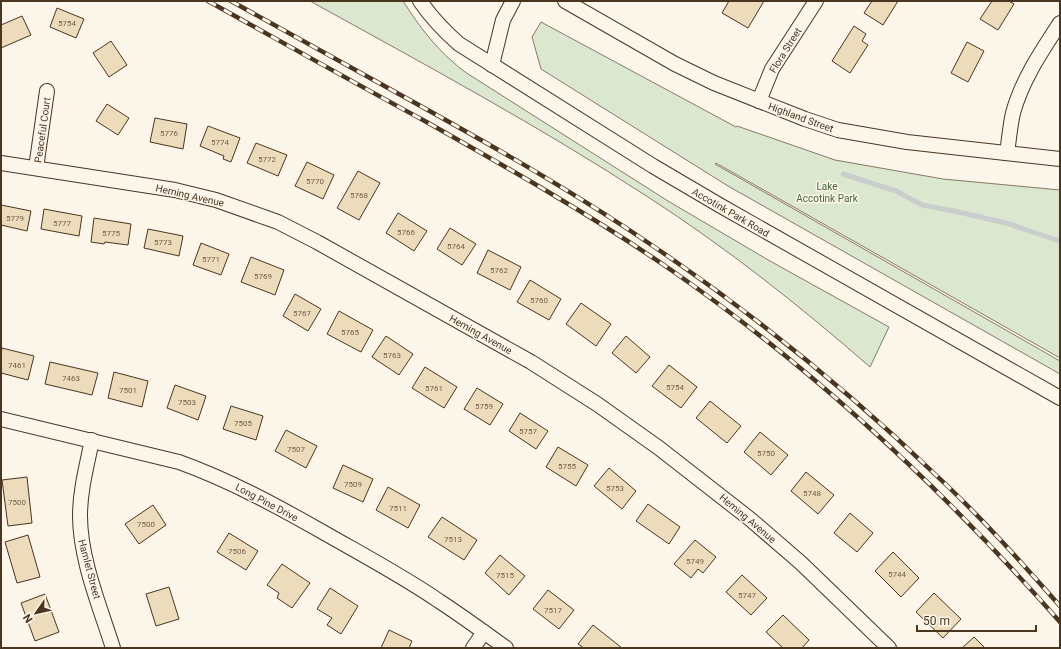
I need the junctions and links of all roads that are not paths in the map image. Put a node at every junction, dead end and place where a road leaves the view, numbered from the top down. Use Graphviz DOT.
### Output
graph roads {
  1 [pos="420,1"];
  2 [pos="513,1"];
  3 [pos="565,1"];
  4 [pos="816,1"];
  5 [pos="1060,23"];
  6 [pos="492,65"];
  7 [pos="47,91"];
  8 [pos="759,101"];
  9 [pos="1007,153"];
  10 [pos="1060,159"];
  11 [pos="1,163"];
  12 [pos="36,168"];
  13 [pos="1060,398"];
  14 [pos="1,419"];
  15 [pos="92,440"];
  16 [pos="484,632"];
  17 [pos="113,648"];
  18 [pos="473,648"];
  19 [pos="506,648"];
  20 [pos="889,648"];
  1 -- 6 [label="street, Accotink Park Road"];
  2 -- 6 [label="street"];
  3 -- 8 [label="street, Highland Street"];
  4 -- 8 [label="street, Flora Street"];
  5 -- 9 [label="street"];
  6 -- 13 [label="street, Accotink Park Road"];
  7 -- 12 [label="street, Peaceful Court"];
  8 -- 9 [label="street, Highland Street"];
  9 -- 10 [label="street, Highland Street"];
  11 -- 12 [label="street, Heming Avenue"];
  12 -- 20 [label="street, Heming Avenue"];
  14 -- 15 [label="street, Long Pine Drive"];
  15 -- 16 [label="street, Long Pine Drive"];
  15 -- 17 [label="street, Hamlet Street"];
  16 -- 18 [label="street"];
  16 -- 19 [label="street, Long Pine Drive"];
}
